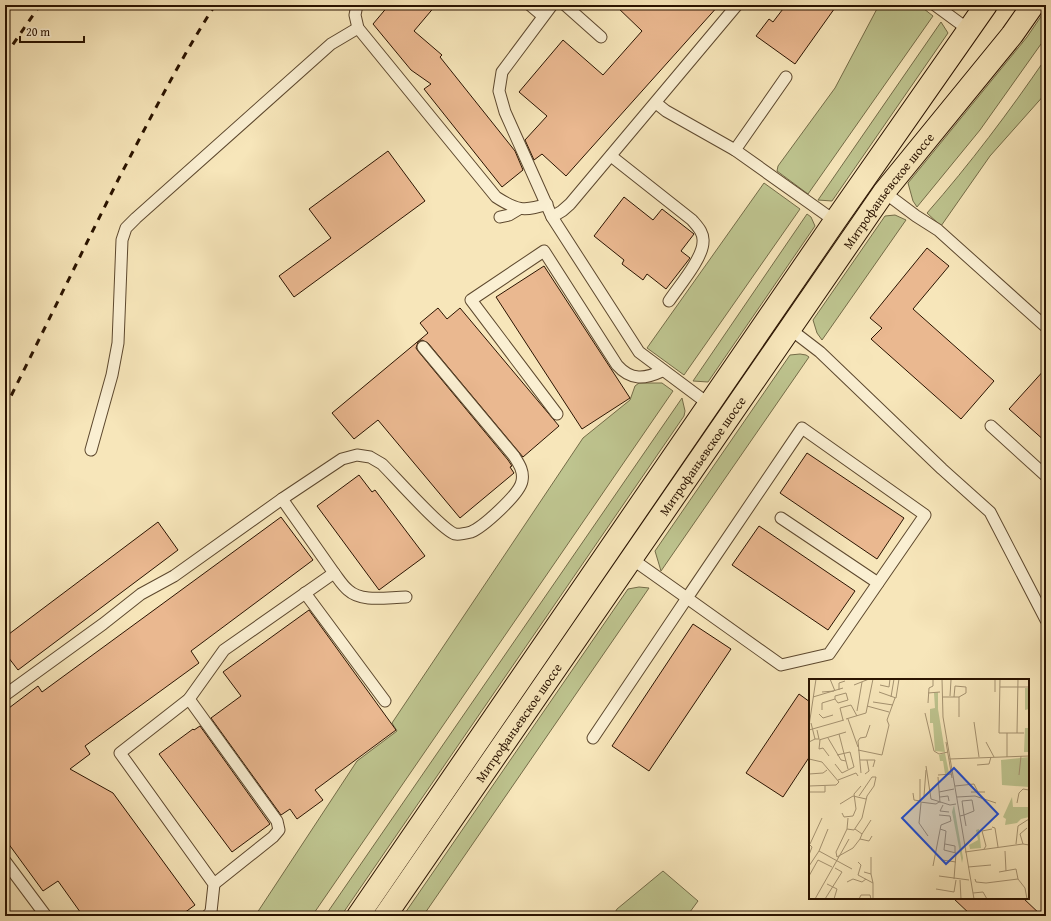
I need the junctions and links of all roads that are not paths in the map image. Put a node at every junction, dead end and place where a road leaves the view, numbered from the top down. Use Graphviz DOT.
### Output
graph roads {
  1 [pos="357,5"];
  2 [pos="530,5"];
  3 [pos="552,5"];
  4 [pos="565,5"];
  5 [pos="737,5"];
  6 [pos="935,5"];
  7 [pos="986,5"];
  8 [pos="1033,5"];
  9 [pos="543,16"];
  10 [pos="358,28"];
  11 [pos="969,30"];
  12 [pos="601,37"];
  13 [pos="786,78"];
  14 [pos="656,103"];
  15 [pos="735,150"];
  16 [pos="611,156"];
  17 [pos="884,192"];
  18 [pos="547,204"];
  19 [pos="519,209"];
  20 [pos="552,217"];
  21 [pos="500,218"];
  22 [pos="835,222"];
  23 [pos="669,301"];
  24 [pos="1046,327"];
  25 [pos="790,329"];
  26 [pos="423,347"];
  27 [pos="662,370"];
  28 [pos="710,405"];
  29 [pos="557,414"];
  30 [pos="991,426"];
  31 [pos="91,450"];
  32 [pos="1046,476"];
  33 [pos="282,499"];
  34 [pos="781,518"];
  35 [pos="632,559"];
  36 [pos="334,572"];
  37 [pos="878,583"];
  38 [pos="305,593"];
  39 [pos="406,597"];
  40 [pos="687,598"];
  41 [pos="1046,620"];
  42 [pos="5,695"];
  43 [pos="189,699"];
  44 [pos="385,702"];
  45 [pos="593,738"];
  46 [pos="5,861"];
  47 [pos="214,884"];
  48 [pos="46,916"];
  49 [pos="207,916"];
  50 [pos="358,916"];
  51 [pos="385,916"];
  1 -- 10 [label="lane"];
  2 -- 9 [label="lane"];
  3 -- 9 [label="lane"];
  4 -- 12 [label="lane"];
  5 -- 14 [label="lane"];
  6 -- 11 [label="lane"];
  7 -- 11 [label="main road, Митрофаньевское шоссе"];
  8 -- 17 [label="main road, Митрофаньевское шоссе"];
  9 -- 18 [label="lane"];
  10 -- 19 [label="lane"];
  10 -- 31 [label="lane"];
  11 -- 22 [label="main road, Митрофаньевское шоссе"];
  13 -- 15 [label="lane"];
  14 -- 15 [label="lane"];
  14 -- 16 [label="lane"];
  15 -- 22 [label="lane"];
  16 -- 20 [label="lane"];
  16 -- 23 [label="lane"];
  17 -- 24 [label="lane"];
  17 -- 25 [label="main road, Митрофаньевское шоссе"];
  18 -- 19 [label="lane"];
  18 -- 20 [label="lane"];
  19 -- 21 [label="lane"];
  20 -- 27 [label="lane"];
  22 -- 28 [label="main road, Митрофаньевское шоссе"];
  25 -- 35 [label="main road, Митрофаньевское шоссе"];
  25 -- 41 [label="lane"];
  26 -- 33 [label="lane"];
  27 -- 28 [label="lane"];
  27 -- 29 [label="lane"];
  28 -- 50 [label="main road, Митрофаньевское шоссе"];
  30 -- 32 [label="lane"];
  33 -- 36 [label="lane"];
  33 -- 42 [label="lane"];
  34 -- 37 [label="lane"];
  35 -- 40 [label="lane"];
  35 -- 51 [label="main road, Митрофаньевское шоссе"];
  36 -- 38 [label="lane"];
  36 -- 39 [label="lane"];
  37 -- 40 [label="lane"];
  37 -- 40 [label="lane"];
  38 -- 43 [label="lane"];
  38 -- 44 [label="lane"];
  40 -- 45 [label="lane"];
  43 -- 47 [label="lane"];
  43 -- 47 [label="lane"];
  46 -- 48 [label="lane"];
  47 -- 49 [label="lane"];
}
